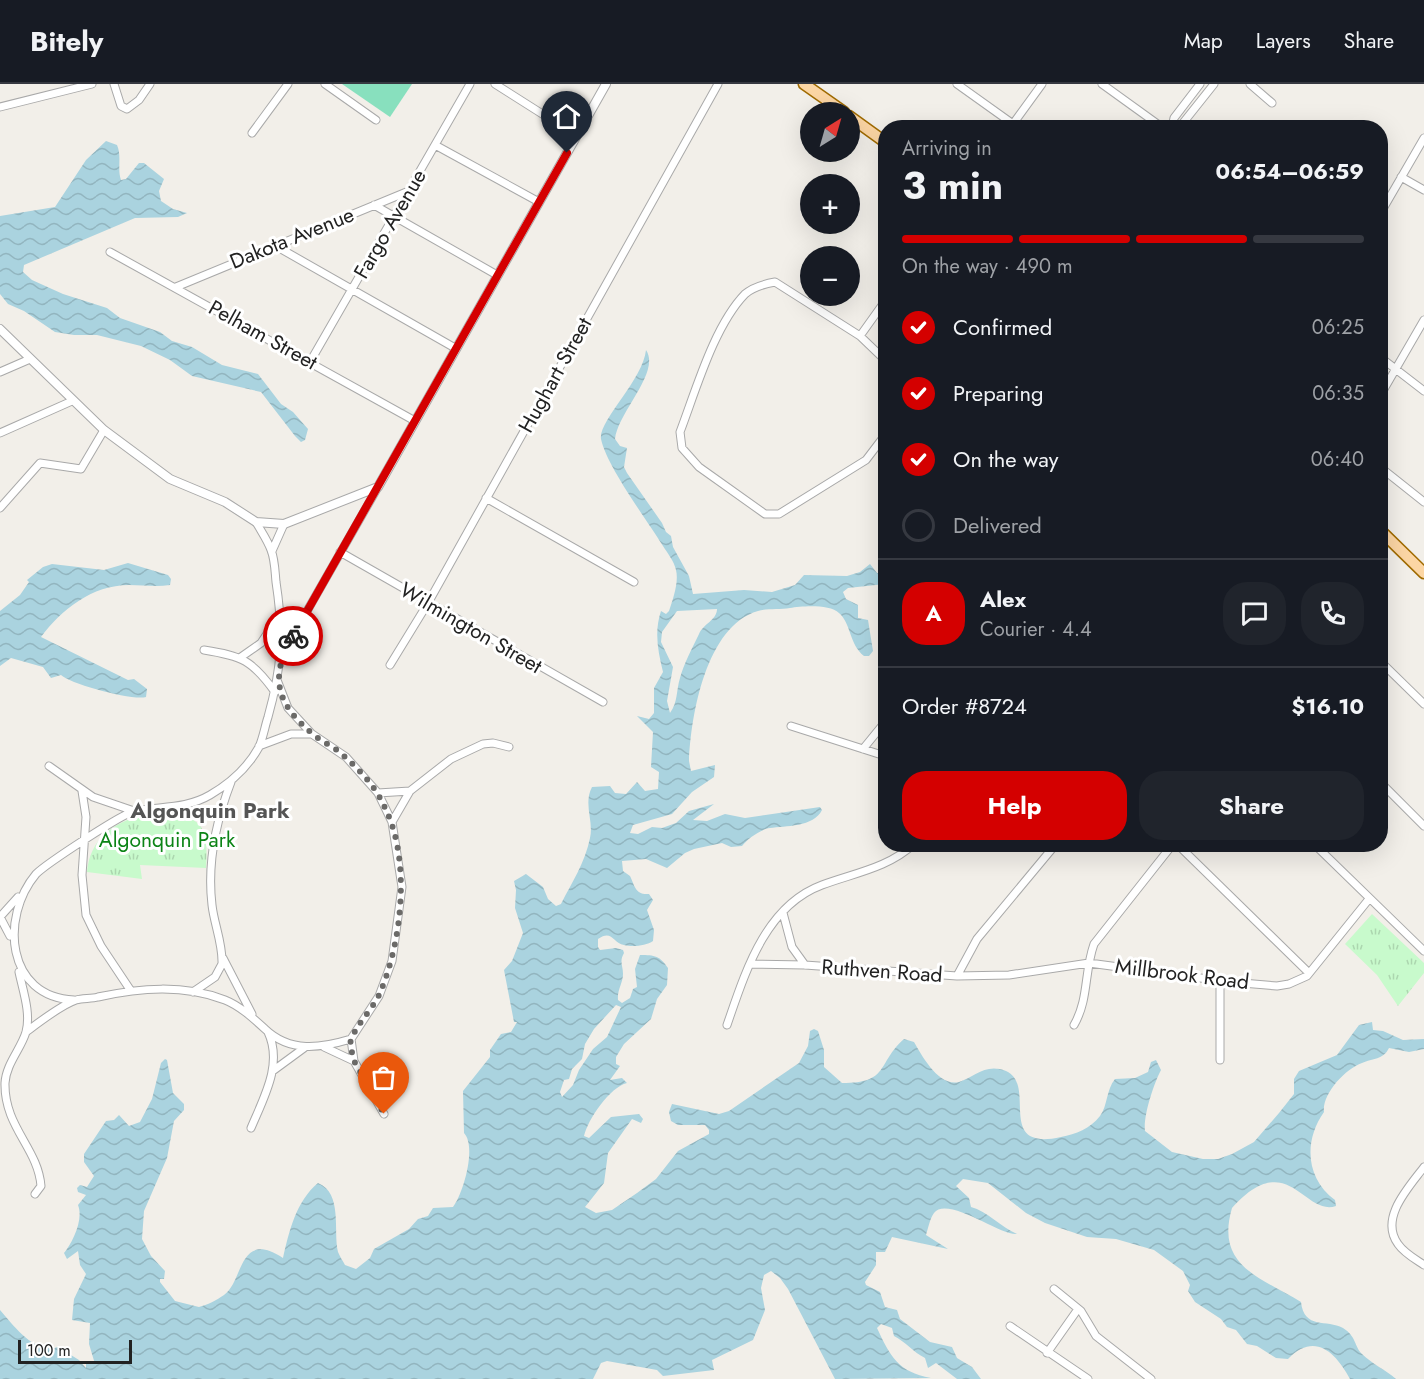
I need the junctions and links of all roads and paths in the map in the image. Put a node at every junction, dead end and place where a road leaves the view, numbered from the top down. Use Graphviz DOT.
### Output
graph roads {
  1 [pos="92,84"];
  2 [pos="114,84"];
  3 [pos="150,84"];
  4 [pos="288,84"];
  5 [pos="325,84"];
  6 [pos="470,84"];
  7 [pos="495,84"];
  8 [pos="606,84"];
  9 [pos="718,84"];
  10 [pos="957,84"];
  11 [pos="1042,84"];
  12 [pos="1102,84"];
  13 [pos="1200,84"];
  14 [pos="1214,84"];
  15 [pos="1250,84"];
  16 [pos="809,85"];
  17 [pos="831,102"];
  18 [pos="1272,103"];
  19 [pos="0,107"];
  20 [pos="376,120"];
  21 [pos="1004,120"];
  22 [pos="1016,120"];
  23 [pos="1152,120"];
  24 [pos="1174,120"];
  25 [pos="1185,120"];
  26 [pos="860,124"];
  27 [pos="252,133"];
  28 [pos="577,136"];
  29 [pos="878,137"];
  30 [pos="1424,138"];
  31 [pos="435,145"];
  32 [pos="1401,177"];
  33 [pos="1424,190"];
  34 [pos="409,191"];
  35 [pos="1388,200"];
  36 [pos="539,202"];
  37 [pos="374,205"];
  38 [pos="394,217"];
  39 [pos="274,245"];
  40 [pos="110,252"];
  41 [pos="497,275"];
  42 [pos="176,287"];
  43 [pos="353,290"];
  44 [pos="878,311"];
  45 [pos="1424,320"];
  46 [pos="0,329"];
  47 [pos="860,336"];
  48 [pos="455,348"];
  49 [pos="878,353"];
  50 [pos="30,359"];
  51 [pos="310,362"];
  52 [pos="1388,363"];
  53 [pos="1396,369"];
  54 [pos="0,372"];
  55 [pos="1388,382"];
  56 [pos="1424,391"];
  57 [pos="72,401"];
  58 [pos="415,421"];
  59 [pos="104,430"];
  60 [pos="0,433"];
  61 [pos="878,444"];
  62 [pos="1388,473"];
  63 [pos="378,487"];
  64 [pos="486,498"];
  65 [pos="1424,502"];
  66 [pos="0,508"];
  67 [pos="256,522"];
  68 [pos="284,524"];
  69 [pos="1388,538"];
  70 [pos="272,551"];
  71 [pos="340,552"];
  72 [pos="1424,573"];
  73 [pos="634,582"];
  74 [pos="428,603"];
  75 [pos="281,611"];
  76 [pos="204,650"];
  77 [pos="282,656"];
  78 [pos="241,657"];
  79 [pos="390,665"];
  80 [pos="1388,669"];
  81 [pos="277,680"];
  82 [pos="274,692"];
  83 [pos="603,702"];
  84 [pos="1424,704"];
  85 [pos="791,726"];
  86 [pos="878,731"];
  87 [pos="312,734"];
  88 [pos="260,746"];
  89 [pos="509,747"];
  90 [pos="863,749"];
  91 [pos="878,754"];
  92 [pos="49,766"];
  93 [pos="232,780"];
  94 [pos="411,790"];
  95 [pos="1388,790"];
  96 [pos="82,791"];
  97 [pos="378,793"];
  98 [pos="135,811"];
  99 [pos="392,822"];
  100 [pos="1424,826"];
  101 [pos="83,843"];
  102 [pos="902,852"];
  103 [pos="1049,852"];
  104 [pos="1168,852"];
  105 [pos="1183,852"];
  106 [pos="1322,852"];
  107 [pos="22,893"];
  108 [pos="1369,899"];
  109 [pos="783,913"];
  110 [pos="12,939"];
  111 [pos="1424,951"];
  112 [pos="222,955"];
  113 [pos="1089,963"];
  114 [pos="750,964"];
  115 [pos="805,965"];
  116 [pos="18,969"];
  117 [pos="1309,974"];
  118 [pos="957,976"];
  119 [pos="1220,980"];
  120 [pos="131,990"];
  121 [pos="194,992"];
  122 [pos="74,1000"];
  123 [pos="256,1020"];
  124 [pos="727,1025"];
  125 [pos="1074,1025"];
  126 [pos="26,1032"];
  127 [pos="268,1032"];
  128 [pos="351,1039"];
  129 [pos="324,1047"];
  130 [pos="304,1048"];
  131 [pos="1220,1060"];
  132 [pos="354,1061"];
  133 [pos="274,1070"];
  134 [pos="384,1114"];
  135 [pos="251,1128"];
  136 [pos="1424,1167"];
  137 [pos="35,1194"];
  138 [pos="1424,1265"];
  139 [pos="1054,1290"];
  140 [pos="1078,1309"];
  141 [pos="1010,1326"];
  142 [pos="1047,1353"];
  143 [pos="1088,1379"];
  144 [pos="1151,1379"];
  1 -- 19 [label="street"];
  2 -- 3 [label="street"];
  4 -- 27 [label="street"];
  5 -- 20 [label="street"];
  6 -- 31 [label="street, Fargo Avenue"];
  7 -- 28 [label="street"];
  8 -- 28 [label="street"];
  9 -- 64 [label="street, Hughart Street"];
  10 -- 21 [label="street"];
  11 -- 22 [label="street"];
  12 -- 23 [label="street"];
  13 -- 24 [label="street"];
  14 -- 25 [label="street"];
  15 -- 18 [label="street"];
  16 -- 17 [label="main road"];
  26 -- 29 [label="main road"];
  28 -- 36 [label="street"];
  30 -- 32 [label="street"];
  31 -- 34 [label="street, Fargo Avenue"];
  31 -- 36 [label="street"];
  32 -- 33 [label="street"];
  32 -- 35 [label="street"];
  34 -- 37 [label="street, Dakota Avenue"];
  34 -- 38 [label="street, Fargo Avenue"];
  36 -- 41 [label="street"];
  37 -- 38 [label="street"];
  37 -- 39 [label="street, Dakota Avenue"];
  38 -- 41 [label="street"];
  38 -- 43 [label="street, Fargo Avenue"];
  39 -- 42 [label="street, Dakota Avenue"];
  39 -- 43 [label="street"];
  40 -- 42 [label="street, Pelham Street"];
  41 -- 48 [label="street"];
  42 -- 51 [label="street, Pelham Street"];
  43 -- 48 [label="street"];
  43 -- 51 [label="street, Fargo Avenue"];
  44 -- 47 [label="street"];
  45 -- 53 [label="street"];
  46 -- 50 [label="street"];
  47 -- 49 [label="street"];
  47 -- 61 [label="street"];
  48 -- 58 [label="street"];
  50 -- 54 [label="street"];
  50 -- 57 [label="street"];
  51 -- 58 [label="street, Pelham Street"];
  52 -- 53 [label="street"];
  53 -- 55 [label="street"];
  53 -- 56 [label="street"];
  57 -- 59 [label="street"];
  57 -- 60 [label="street"];
  58 -- 63 [label="street"];
  59 -- 66 [label="street"];
  59 -- 67 [label="street"];
  62 -- 65 [label="street"];
  63 -- 68 [label="street"];
  63 -- 71 [label="street"];
  64 -- 73 [label="street"];
  64 -- 74 [label="street, Hughart Street"];
  67 -- 68 [label="street"];
  67 -- 70 [label="street"];
  68 -- 70 [label="street"];
  69 -- 72 [label="main road"];
  70 -- 75 [label="street"];
  71 -- 74 [label="street, Wilmington Street"];
  71 -- 77 [label="street"];
  74 -- 79 [label="street, Hughart Street"];
  74 -- 83 [label="street, Wilmington Street"];
  75 -- 77 [label="street"];
  75 -- 78 [label="street"];
  76 -- 78 [label="street"];
  77 -- 81 [label="street"];
  78 -- 82 [label="street"];
  80 -- 84 [label="street"];
  81 -- 82 [label="street"];
  81 -- 87 [label="street"];
  82 -- 88 [label="street"];
  85 -- 90 [label="street"];
  86 -- 90 [label="street"];
  87 -- 88 [label="street"];
  87 -- 97 [label="street"];
  88 -- 93 [label="street"];
  89 -- 94 [label="street"];
  90 -- 91 [label="street"];
  92 -- 96 [label="street"];
  93 -- 98 [label="street"];
  93 -- 112 [label="street"];
  94 -- 97 [label="street"];
  94 -- 99 [label="street"];
  95 -- 100 [label="street"];
  96 -- 98 [label="street"];
  96 -- 101 [label="street"];
  97 -- 99 [label="street"];
  98 -- 101 [label="street"];
  99 -- 128 [label="street"];
  101 -- 107 [label="street"];
  101 -- 120 [label="street"];
  102 -- 109 [label="street"];
  103 -- 118 [label="street, Ruthven Road"];
  104 -- 113 [label="street"];
  105 -- 117 [label="street"];
  106 -- 108 [label="street"];
  107 -- 110 [label="street"];
  107 -- 110 [label="street"];
  108 -- 111 [label="street"];
  108 -- 117 [label="street, Millbrook Road"];
  109 -- 114 [label="street"];
  109 -- 115 [label="street"];
  110 -- 116 [label="street"];
  112 -- 121 [label="street"];
  112 -- 123 [label="street"];
  113 -- 118 [label="street, Millbrook Road"];
  113 -- 119 [label="street, Millbrook Road"];
  113 -- 125 [label="street"];
  114 -- 115 [label="street, Ruthven Road"];
  114 -- 124 [label="street"];
  115 -- 118 [label="street, Ruthven Road"];
  116 -- 122 [label="street"];
  116 -- 126 [label="street"];
  117 -- 119 [label="street, Millbrook Road"];
  119 -- 131 [label="street"];
  120 -- 121 [label="street"];
  120 -- 122 [label="street"];
  121 -- 123 [label="street"];
  122 -- 126 [label="street"];
  123 -- 127 [label="street"];
  126 -- 137 [label="street"];
  127 -- 130 [label="street"];
  127 -- 133 [label="street"];
  128 -- 129 [label="street"];
  128 -- 132 [label="street"];
  129 -- 130 [label="street"];
  129 -- 132 [label="street"];
  130 -- 133 [label="street"];
  132 -- 134 [label="street"];
  133 -- 135 [label="street"];
  136 -- 138 [label="street"];
  139 -- 140 [label="street"];
  140 -- 142 [label="street"];
  140 -- 144 [label="street"];
  141 -- 142 [label="street"];
  142 -- 143 [label="street"];
}
